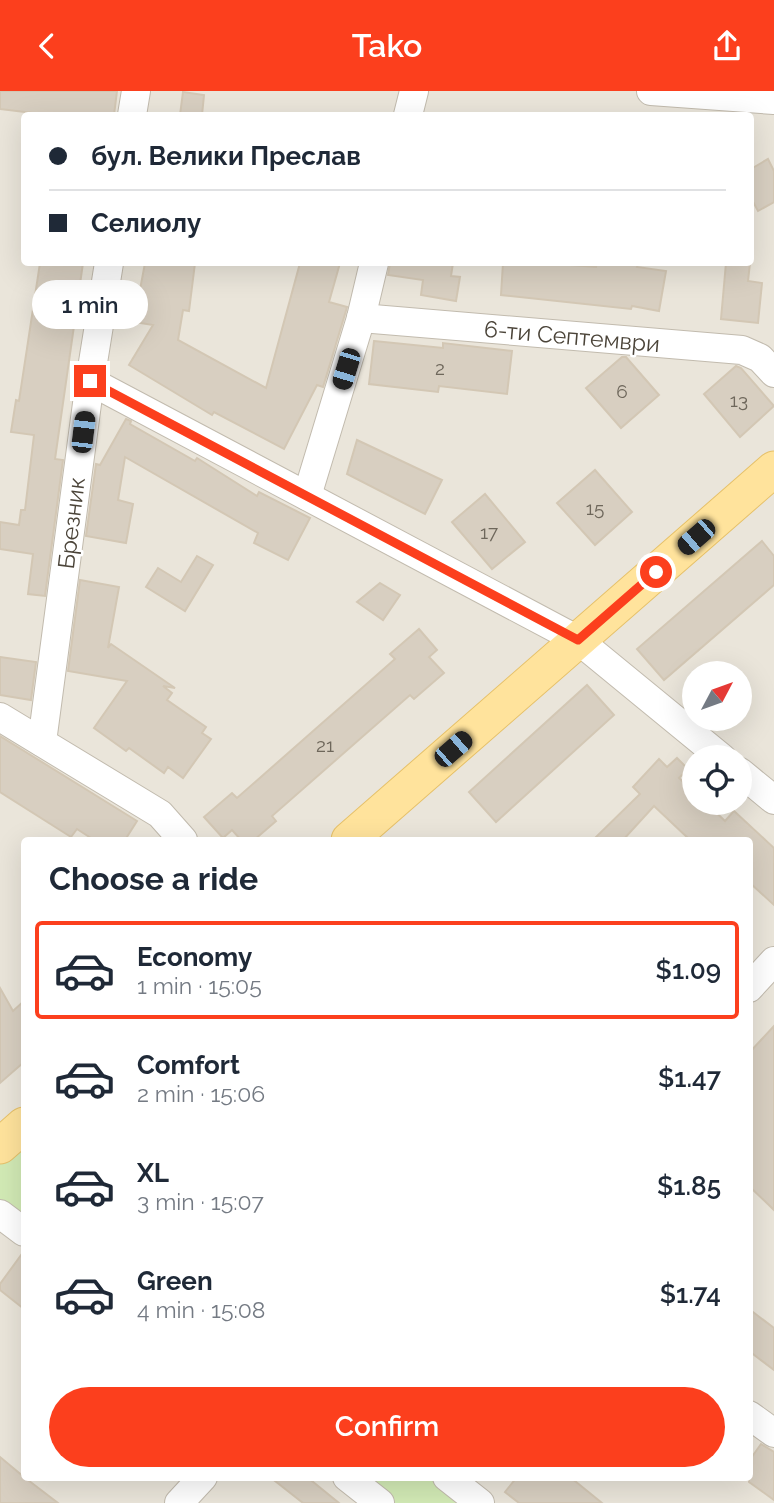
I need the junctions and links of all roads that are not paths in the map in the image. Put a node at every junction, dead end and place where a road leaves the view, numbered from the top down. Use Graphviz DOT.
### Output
graph roads {
  1 [pos="136,91"];
  2 [pos="414,91"];
  3 [pos="651,91"];
  4 [pos="768,102"];
  5 [pos="132,112"];
  6 [pos="409,112"];
  7 [pos="109,266"];
  8 [pos="373,266"];
  9 [pos="361,318"];
  10 [pos="774,373"];
  11 [pos="90,381"];
  12 [pos="774,469"];
  13 [pos="307,496"];
  14 [pos="578,640"];
  15 [pos="0,717"];
  16 [pos="42,742"];
  17 [pos="706,745"];
  18 [pos="752,782"];
  19 [pos="774,800"];
  20 [pos="180,837"];
  21 [pos="352,837"];
  22 [pos="774,961"];
  23 [pos="753,984"];
  24 [pos="0,1214"];
  25 [pos="21,1230"];
  26 [pos="753,1418"];
  27 [pos="774,1433"];
  28 [pos="198,1481"];
  29 [pos="352,1481"];
  30 [pos="452,1481"];
  31 [pos="179,1503"];
  32 [pos="380,1503"];
  33 [pos="480,1503"];
  1 -- 5 [label="street"];
  2 -- 6 [label="street"];
  3 -- 4 [label="street"];
  7 -- 11 [label="street, Брезник"];
  8 -- 9 [label="street"];
  9 -- 10 [label="street, 6-ти Септември"];
  9 -- 13 [label="street"];
  11 -- 13 [label="street"];
  11 -- 16 [label="street, Брезник"];
  12 -- 14 [label="main road"];
  13 -- 14 [label="street"];
  14 -- 17 [label="street"];
  14 -- 21 [label="main road"];
  15 -- 16 [label="street"];
  16 -- 20 [label="street"];
  18 -- 19 [label="street"];
  22 -- 23 [label="street"];
  24 -- 25 [label="street"];
  26 -- 27 [label="street"];
  28 -- 31 [label="street"];
  29 -- 32 [label="street"];
  30 -- 33 [label="street"];
}
